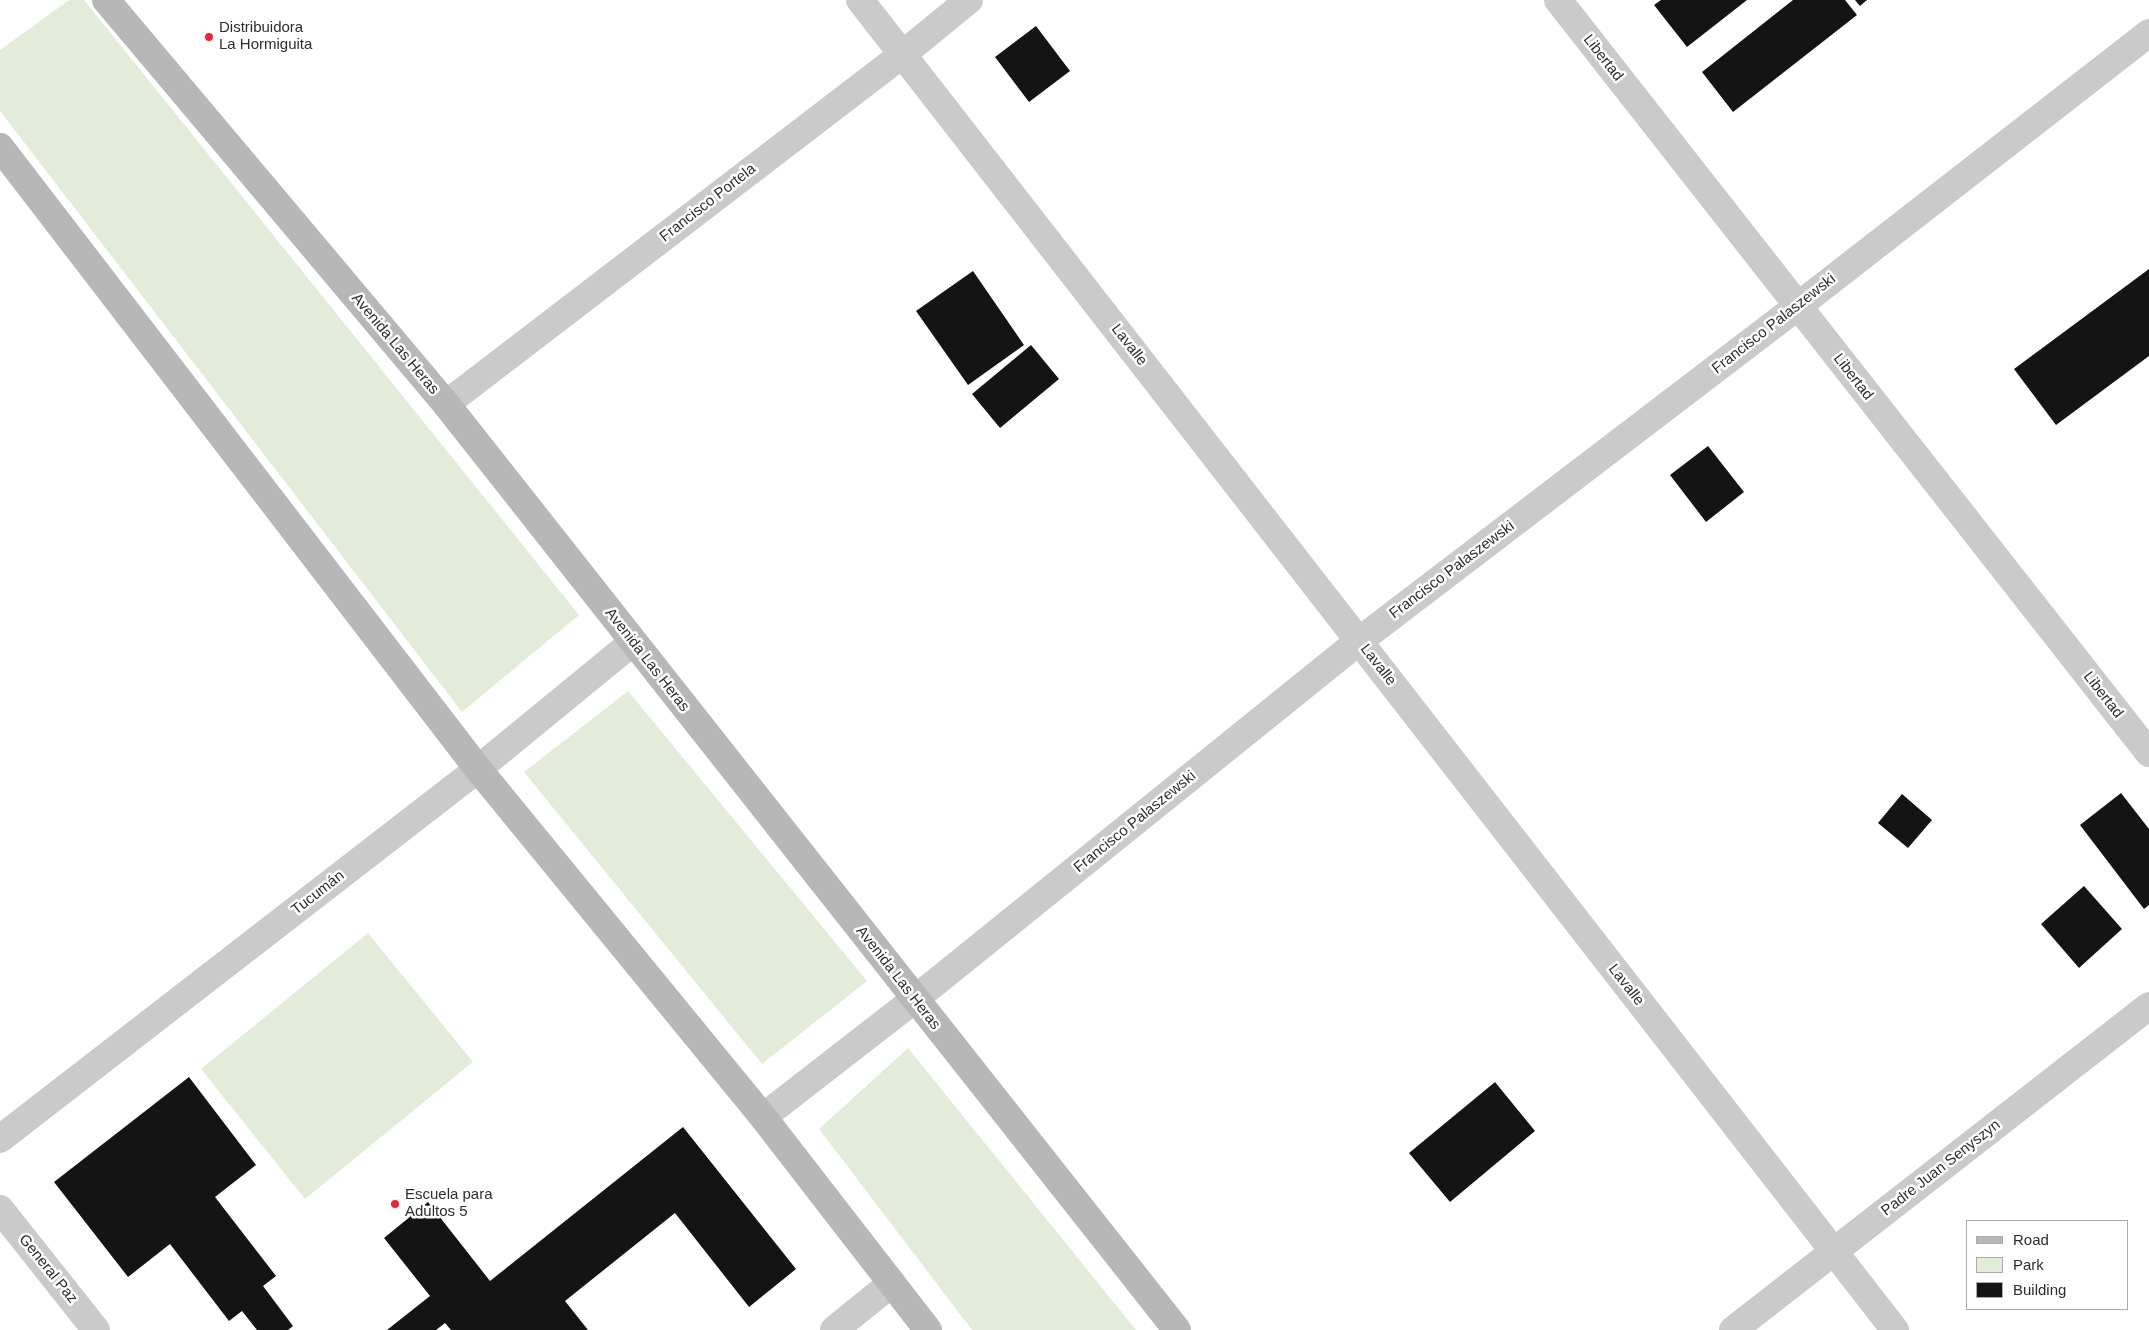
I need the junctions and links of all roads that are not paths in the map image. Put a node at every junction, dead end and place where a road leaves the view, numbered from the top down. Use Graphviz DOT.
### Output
graph roads {
  1 [pos="106,0"];
  2 [pos="860,0"];
  3 [pos="969,0"];
  4 [pos="1558,0"];
  5 [pos="2149,32"];
  6 [pos="903,54"];
  7 [pos="0,147"];
  8 [pos="1798,306"];
  9 [pos="446,404"];
  10 [pos="1360,641"];
  11 [pos="633,642"];
  12 [pos="2149,753"];
  13 [pos="478,769"];
  14 [pos="915,999"];
  15 [pos="2149,1006"];
  16 [pos="763,1116"];
  17 [pos="0,1139"];
  18 [pos="0,1209"];
  19 [pos="1833,1251"];
  20 [pos="892,1283"];
  21 [pos="96,1330"];
  22 [pos="834,1330"];
  23 [pos="928,1330"];
  24 [pos="1177,1330"];
  25 [pos="1732,1330"];
  26 [pos="1894,1330"];
  1 -- 9 [label="main road, Avenida Las Heras"];
  2 -- 6 [label="street, Lavalle"];
  3 -- 6 [label="street, Francisco Portela"];
  4 -- 8 [label="street, Libertad"];
  5 -- 8 [label="street, Francisco Palaszewski"];
  6 -- 9 [label="street, Francisco Portela"];
  6 -- 10 [label="street, Lavalle"];
  7 -- 13 [label="main road"];
  8 -- 10 [label="street, Francisco Palaszewski"];
  8 -- 12 [label="street, Libertad"];
  9 -- 11 [label="main road, Avenida Las Heras"];
  10 -- 14 [label="street, Francisco Palaszewski"];
  10 -- 19 [label="street, Lavalle"];
  11 -- 13 [label="street, Tucumán"];
  11 -- 14 [label="main road, Avenida Las Heras"];
  13 -- 16 [label="main road"];
  13 -- 17 [label="street, Tucumán"];
  14 -- 16 [label="street, Francisco Palaszewski"];
  14 -- 24 [label="main road, Avenida Las Heras"];
  15 -- 19 [label="street, Padre Juan Senyszyn"];
  16 -- 20 [label="main road"];
  18 -- 21 [label="street, General Paz"];
  19 -- 25 [label="street, Padre Juan Senyszyn"];
  19 -- 26 [label="street, Lavalle"];
  20 -- 22 [label="street"];
  20 -- 23 [label="main road"];
}
